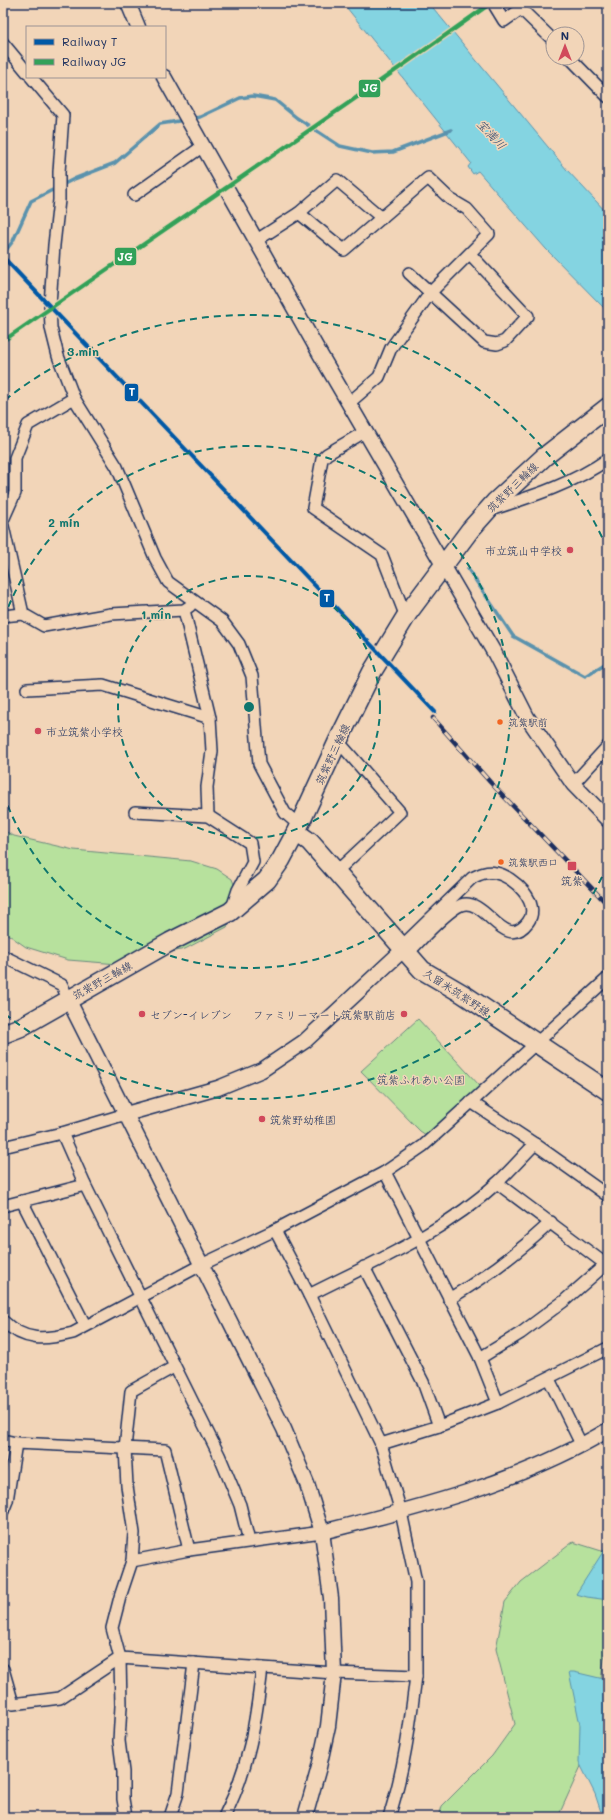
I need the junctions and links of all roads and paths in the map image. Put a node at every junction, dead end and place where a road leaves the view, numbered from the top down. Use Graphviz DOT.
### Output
graph roads {
  1 [pos="128,3"];
  2 [pos="493,3"];
  3 [pos="138,26"];
  4 [pos="545,32"];
  5 [pos="3,43"];
  6 [pos="578,66"];
  7 [pos="26,71"];
  8 [pos="32,78"];
  9 [pos="165,78"];
  10 [pos="608,98"];
  11 [pos="203,146"];
  12 [pos="134,195"];
  13 [pos="299,213"];
  14 [pos="382,218"];
  15 [pos="257,240"];
  16 [pos="470,254"];
  17 [pos="409,274"];
  18 [pos="431,292"];
  19 [pos="74,398"];
  20 [pos="349,404"];
  21 [pos="608,407"];
  22 [pos="361,434"];
  23 [pos="608,459"];
  24 [pos="486,512"];
  25 [pos="3,520"];
  26 [pos="3,526"];
  27 [pos="443,565"];
  28 [pos="195,603"];
  29 [pos="184,610"];
  30 [pos="23,614"];
  31 [pos="3,616"];
  32 [pos="406,617"];
  33 [pos="27,689"];
  34 [pos="210,718"];
  35 [pos="338,741"];
  36 [pos="608,746"];
  37 [pos="573,784"];
  38 [pos="135,812"];
  39 [pos="208,816"];
  40 [pos="608,820"];
  41 [pos="297,828"];
  42 [pos="336,872"];
  43 [pos="230,912"];
  44 [pos="404,950"];
  45 [pos="3,956"];
  46 [pos="608,978"];
  47 [pos="68,999"];
  48 [pos="3,1034"];
  49 [pos="534,1043"];
  50 [pos="608,1092"];
  51 [pos="471,1102"];
  52 [pos="126,1114"];
  53 [pos="62,1133"];
  54 [pos="535,1144"];
  55 [pos="3,1147"];
  56 [pos="384,1172"];
  57 [pos="497,1183"];
  58 [pos="85,1185"];
  59 [pos="608,1196"];
  60 [pos="22,1201"];
  61 [pos="3,1206"];
  62 [pos="551,1222"];
  63 [pos="275,1230"];
  64 [pos="419,1240"];
  65 [pos="201,1265"];
  66 [pos="607,1265"];
  67 [pos="364,1267"];
  68 [pos="309,1295"];
  69 [pos="142,1298"];
  70 [pos="449,1298"];
  71 [pos="3,1321"];
  72 [pos="85,1326"];
  73 [pos="608,1348"];
  74 [pos="480,1358"];
  75 [pos="174,1367"];
  76 [pos="549,1378"];
  77 [pos="498,1403"];
  78 [pos="439,1426"];
  79 [pos="608,1430"];
  80 [pos="3,1440"];
  81 [pos="16,1443"];
  82 [pos="381,1444"];
  83 [pos="582,1446"];
  84 [pos="125,1448"];
  85 [pos="3,1511"];
  86 [pos="401,1512"];
  87 [pos="322,1532"];
  88 [pos="249,1541"];
  89 [pos="189,1550"];
  90 [pos="132,1561"];
  91 [pos="120,1658"];
  92 [pos="194,1663"];
  93 [pos="3,1668"];
  94 [pos="262,1668"];
  95 [pos="334,1673"];
  96 [pos="416,1676"];
  97 [pos="126,1817"];
  98 [pos="170,1817"];
  99 [pos="224,1817"];
  100 [pos="305,1817"];
  101 [pos="389,1817"];
  1 -- 3 [label="street"];
  2 -- 4 [label="street"];
  5 -- 7 [label="street"];
  6 -- 10 [label="street"];
  8 -- 19 [label="street"];
  9 -- 11 [label="street"];
  11 -- 12 [label="street"];
  11 -- 15 [label="street"];
  13 -- 14 [label="street"];
  13 -- 14 [label="street"];
  13 -- 15 [label="street"];
  14 -- 16 [label="street"];
  15 -- 20 [label="street"];
  16 -- 18 [label="street"];
  16 -- 18 [label="street"];
  17 -- 18 [label="street"];
  18 -- 20 [label="street"];
  19 -- 25 [label="street"];
  19 -- 28 [label="street"];
  20 -- 27 [label="street"];
  21 -- 24 [label="main road, 筑紫野三輪線"];
  22 -- 32 [label="street"];
  23 -- 24 [label="street"];
  24 -- 27 [label="main road, 筑紫野三輪線"];
  26 -- 30 [label="street"];
  27 -- 32 [label="main road, 筑紫野三輪線"];
  27 -- 37 [label="street"];
  28 -- 29 [label="street"];
  28 -- 41 [label="street"];
  29 -- 30 [label="street"];
  29 -- 34 [label="street"];
  30 -- 31 [label="street"];
  32 -- 35 [label="main road, 筑紫野三輪線"];
  33 -- 34 [label="street"];
  34 -- 39 [label="street"];
  35 -- 41 [label="main road, 筑紫野三輪線"];
  35 -- 42 [label="street"];
  36 -- 37 [label="street"];
  37 -- 40 [label="street"];
  38 -- 39 [label="street"];
  39 -- 43 [label="street"];
  41 -- 42 [label="main road, 久留米筑紫野線"];
  41 -- 43 [label="main road, 筑紫野三輪線"];
  42 -- 44 [label="main road, 久留米筑紫野線"];
  43 -- 47 [label="main road, 筑紫野三輪線"];
  44 -- 44 [label="street"];
  44 -- 49 [label="main road, 久留米筑紫野線"];
  44 -- 52 [label="street"];
  45 -- 47 [label="street"];
  46 -- 49 [label="street"];
  47 -- 48 [label="main road, 筑紫野三輪線"];
  47 -- 52 [label="street"];
  49 -- 50 [label="main road, 久留米筑紫野線"];
  49 -- 51 [label="street"];
  51 -- 54 [label="street"];
  51 -- 56 [label="street"];
  52 -- 53 [label="street"];
  52 -- 65 [label="street"];
  53 -- 55 [label="street"];
  53 -- 58 [label="street"];
  54 -- 57 [label="street"];
  54 -- 59 [label="street"];
  56 -- 63 [label="street"];
  56 -- 64 [label="street"];
  57 -- 62 [label="street"];
  57 -- 64 [label="street"];
  58 -- 60 [label="street"];
  58 -- 69 [label="street"];
  60 -- 61 [label="street"];
  60 -- 72 [label="street"];
  62 -- 66 [label="street"];
  62 -- 70 [label="street"];
  63 -- 65 [label="street"];
  63 -- 68 [label="street"];
  64 -- 67 [label="street"];
  64 -- 70 [label="street"];
  65 -- 69 [label="street"];
  65 -- 87 [label="street"];
  66 -- 74 [label="street"];
  67 -- 68 [label="street"];
  67 -- 78 [label="street"];
  68 -- 82 [label="street"];
  69 -- 72 [label="street"];
  69 -- 75 [label="street"];
  70 -- 74 [label="street"];
  71 -- 72 [label="street"];
  73 -- 76 [label="street"];
  74 -- 77 [label="street"];
  75 -- 84 [label="street"];
  75 -- 88 [label="street"];
  76 -- 77 [label="street"];
  76 -- 83 [label="street"];
  77 -- 78 [label="street"];
  78 -- 82 [label="street"];
  79 -- 83 [label="street"];
  80 -- 81 [label="street"];
  81 -- 84 [label="street"];
  81 -- 85 [label="street"];
  82 -- 86 [label="street"];
  83 -- 86 [label="street"];
  84 -- 89 [label="street"];
  84 -- 90 [label="street"];
  86 -- 87 [label="street"];
  86 -- 96 [label="street"];
  87 -- 88 [label="street"];
  87 -- 95 [label="street"];
  88 -- 89 [label="street"];
  89 -- 90 [label="street"];
  90 -- 91 [label="street"];
  91 -- 92 [label="street"];
  91 -- 93 [label="street"];
  91 -- 97 [label="street"];
  92 -- 94 [label="street"];
  92 -- 98 [label="street"];
  94 -- 95 [label="street"];
  94 -- 99 [label="street"];
  95 -- 96 [label="street"];
  95 -- 100 [label="street"];
  96 -- 101 [label="street"];
}
